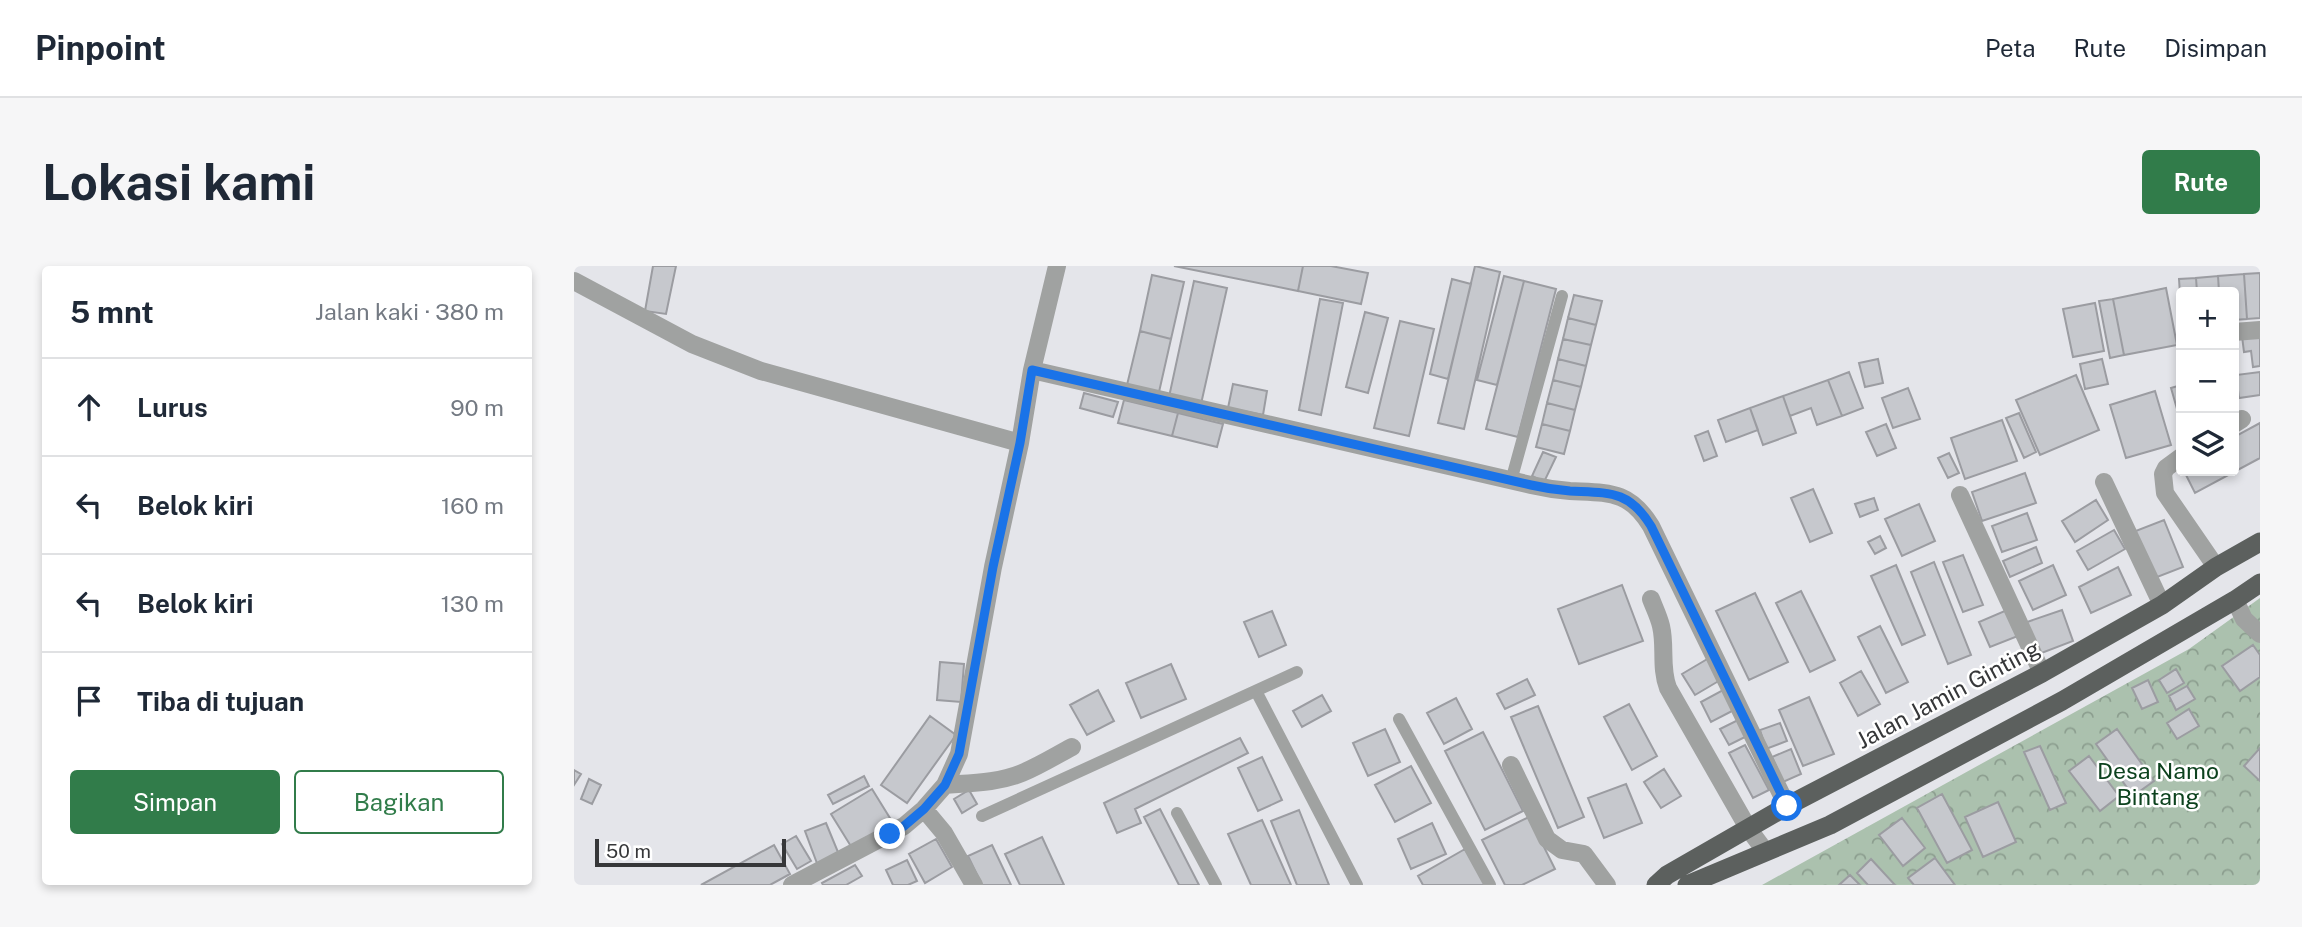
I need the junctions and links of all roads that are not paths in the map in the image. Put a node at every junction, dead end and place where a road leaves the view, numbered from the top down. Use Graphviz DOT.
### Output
graph roads {
  1 [pos="1057,266"];
  2 [pos="574,281"];
  3 [pos="1562,296"];
  4 [pos="2260,330"];
  5 [pos="2239,332"];
  6 [pos="1032,370"];
  7 [pos="1020,443"];
  8 [pos="2176,461"];
  9 [pos="1511,481"];
  10 [pos="2104,482"];
  11 [pos="1960,495"];
  12 [pos="2260,542"];
  13 [pos="2216,568"];
  14 [pos="2260,583"];
  15 [pos="1651,599"];
  16 [pos="2235,600"];
  17 [pos="2162,605"];
  18 [pos="2260,634"];
  19 [pos="1297,672"];
  20 [pos="2042,673"];
  21 [pos="1256,691"];
  22 [pos="1399,719"];
  23 [pos="1072,747"];
  24 [pos="1511,765"];
  25 [pos="945,785"];
  26 [pos="1787,806"];
  27 [pos="924,809"];
  28 [pos="1177,813"];
  29 [pos="982,816"];
  30 [pos="1748,828"];
  31 [pos="1765,851"];
  32 [pos="792,885"];
  33 [pos="974,885"];
  34 [pos="1216,885"];
  35 [pos="1357,885"];
  36 [pos="1490,885"];
  37 [pos="1607,885"];
  38 [pos="1656,885"];
  39 [pos="1687,885"];
  1 -- 6 [label="street"];
  2 -- 7 [label="street"];
  3 -- 9 [label="lane"];
  4 -- 5 [label="street"];
  6 -- 7 [label="street"];
  6 -- 9 [label="street"];
  7 -- 25 [label="street"];
  8 -- 13 [label="street"];
  9 -- 26 [label="street"];
  10 -- 17 [label="street"];
  11 -- 20 [label="street"];
  12 -- 13 [label="highway, Jalan Jamin Ginting"];
  13 -- 17 [label="highway, Jalan Jamin Ginting"];
  14 -- 16 [label="highway"];
  15 -- 30 [label="street"];
  16 -- 18 [label="street"];
  16 -- 31 [label="highway"];
  17 -- 20 [label="highway, Jalan Jamin Ginting"];
  19 -- 21 [label="lane"];
  20 -- 26 [label="highway, Jalan Jamin Ginting"];
  21 -- 29 [label="lane"];
  21 -- 35 [label="lane"];
  22 -- 36 [label="lane"];
  23 -- 25 [label="street"];
  24 -- 37 [label="street"];
  25 -- 27 [label="street"];
  26 -- 30 [label="highway, Jalan Jamin Ginting"];
  27 -- 32 [label="street"];
  27 -- 33 [label="street"];
  28 -- 34 [label="lane"];
  30 -- 31 [label="street"];
  30 -- 38 [label="highway, Jalan Jamin Ginting"];
  31 -- 39 [label="highway"];
}
